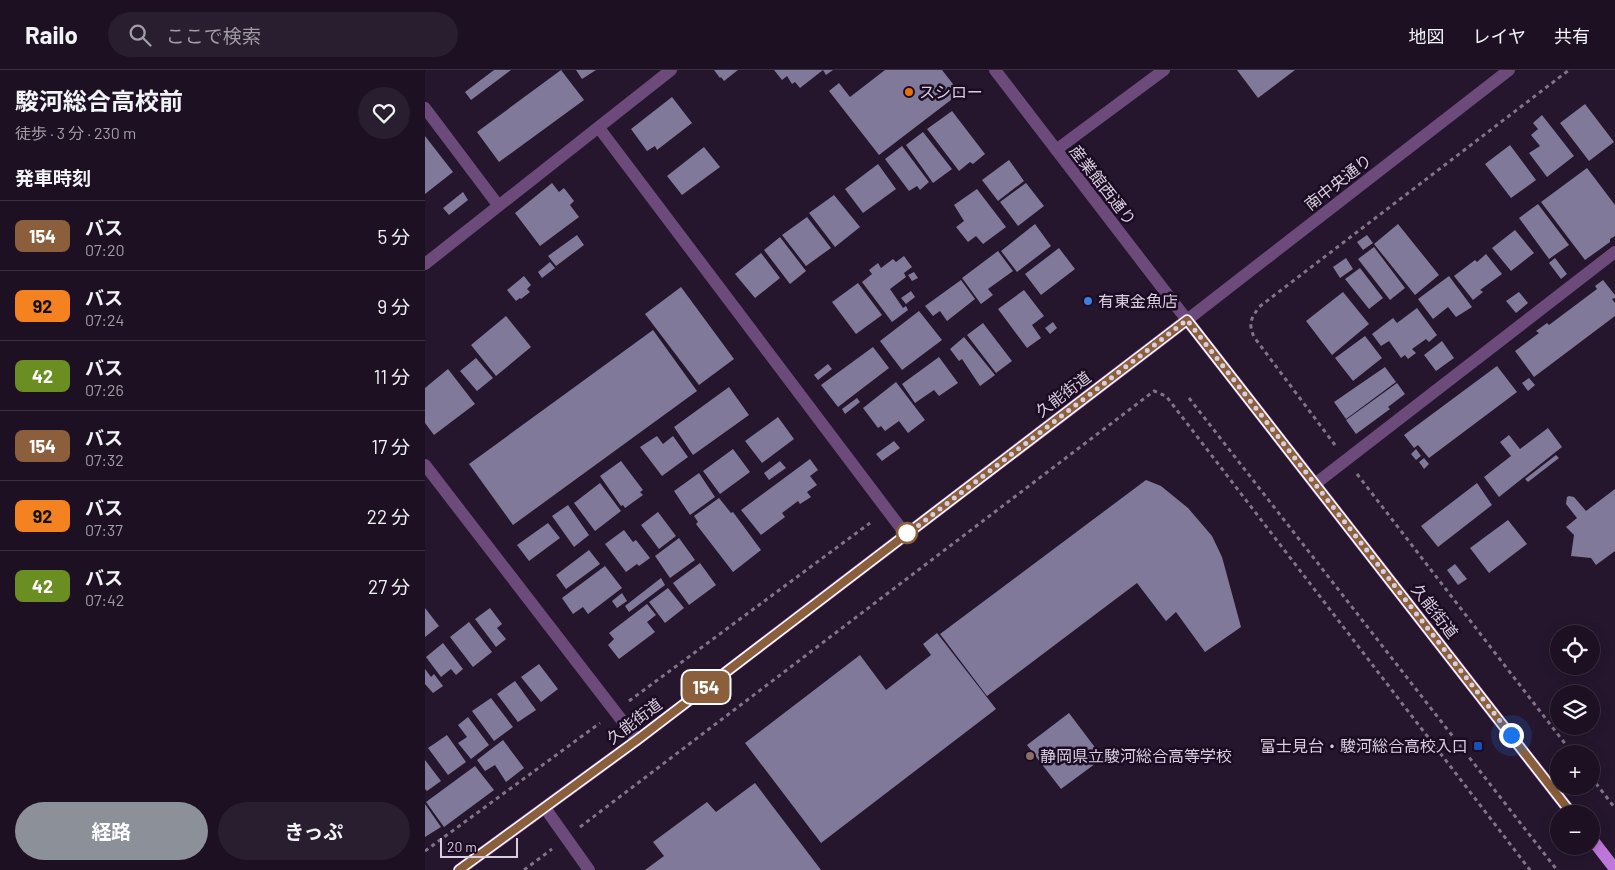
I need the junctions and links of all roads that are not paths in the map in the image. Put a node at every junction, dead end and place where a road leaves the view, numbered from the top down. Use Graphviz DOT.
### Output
graph roads {
  1 [pos="671,70"];
  2 [pos="995,70"];
  3 [pos="1164,70"];
  4 [pos="1509,70"];
  5 [pos="425,108"];
  6 [pos="599,128"];
  7 [pos="1056,150"];
  8 [pos="498,205"];
  9 [pos="1615,252"];
  10 [pos="425,264"];
  11 [pos="1187,320"];
  12 [pos="425,465"];
  13 [pos="1315,484"];
  14 [pos="906,535"];
  15 [pos="637,740"];
  16 [pos="1565,805"];
  17 [pos="545,808"];
  18 [pos="1600,850"];
  19 [pos="1615,869"];
  20 [pos="459,870"];
  21 [pos="589,870"];
  1 -- 6 [label="street"];
  2 -- 7 [label="street, 産業館西通り"];
  3 -- 7 [label="street"];
  4 -- 11 [label="street, 南中央通り"];
  5 -- 8 [label="street"];
  6 -- 8 [label="street"];
  6 -- 14 [label="street"];
  7 -- 11 [label="street, 産業館西通り"];
  8 -- 10 [label="street"];
  9 -- 13 [label="street"];
  11 -- 13 [label="main road, 久能街道"];
  11 -- 14 [label="main road, 久能街道"];
  12 -- 15 [label="street"];
  13 -- 16 [label="main road, 久能街道"];
  14 -- 15 [label="main road, 久能街道"];
  15 -- 17 [label="main road, 久能街道"];
  17 -- 20 [label="main road, 久能街道"];
  17 -- 21 [label="street"];
  18 -- 19 [label="main road"];
}
